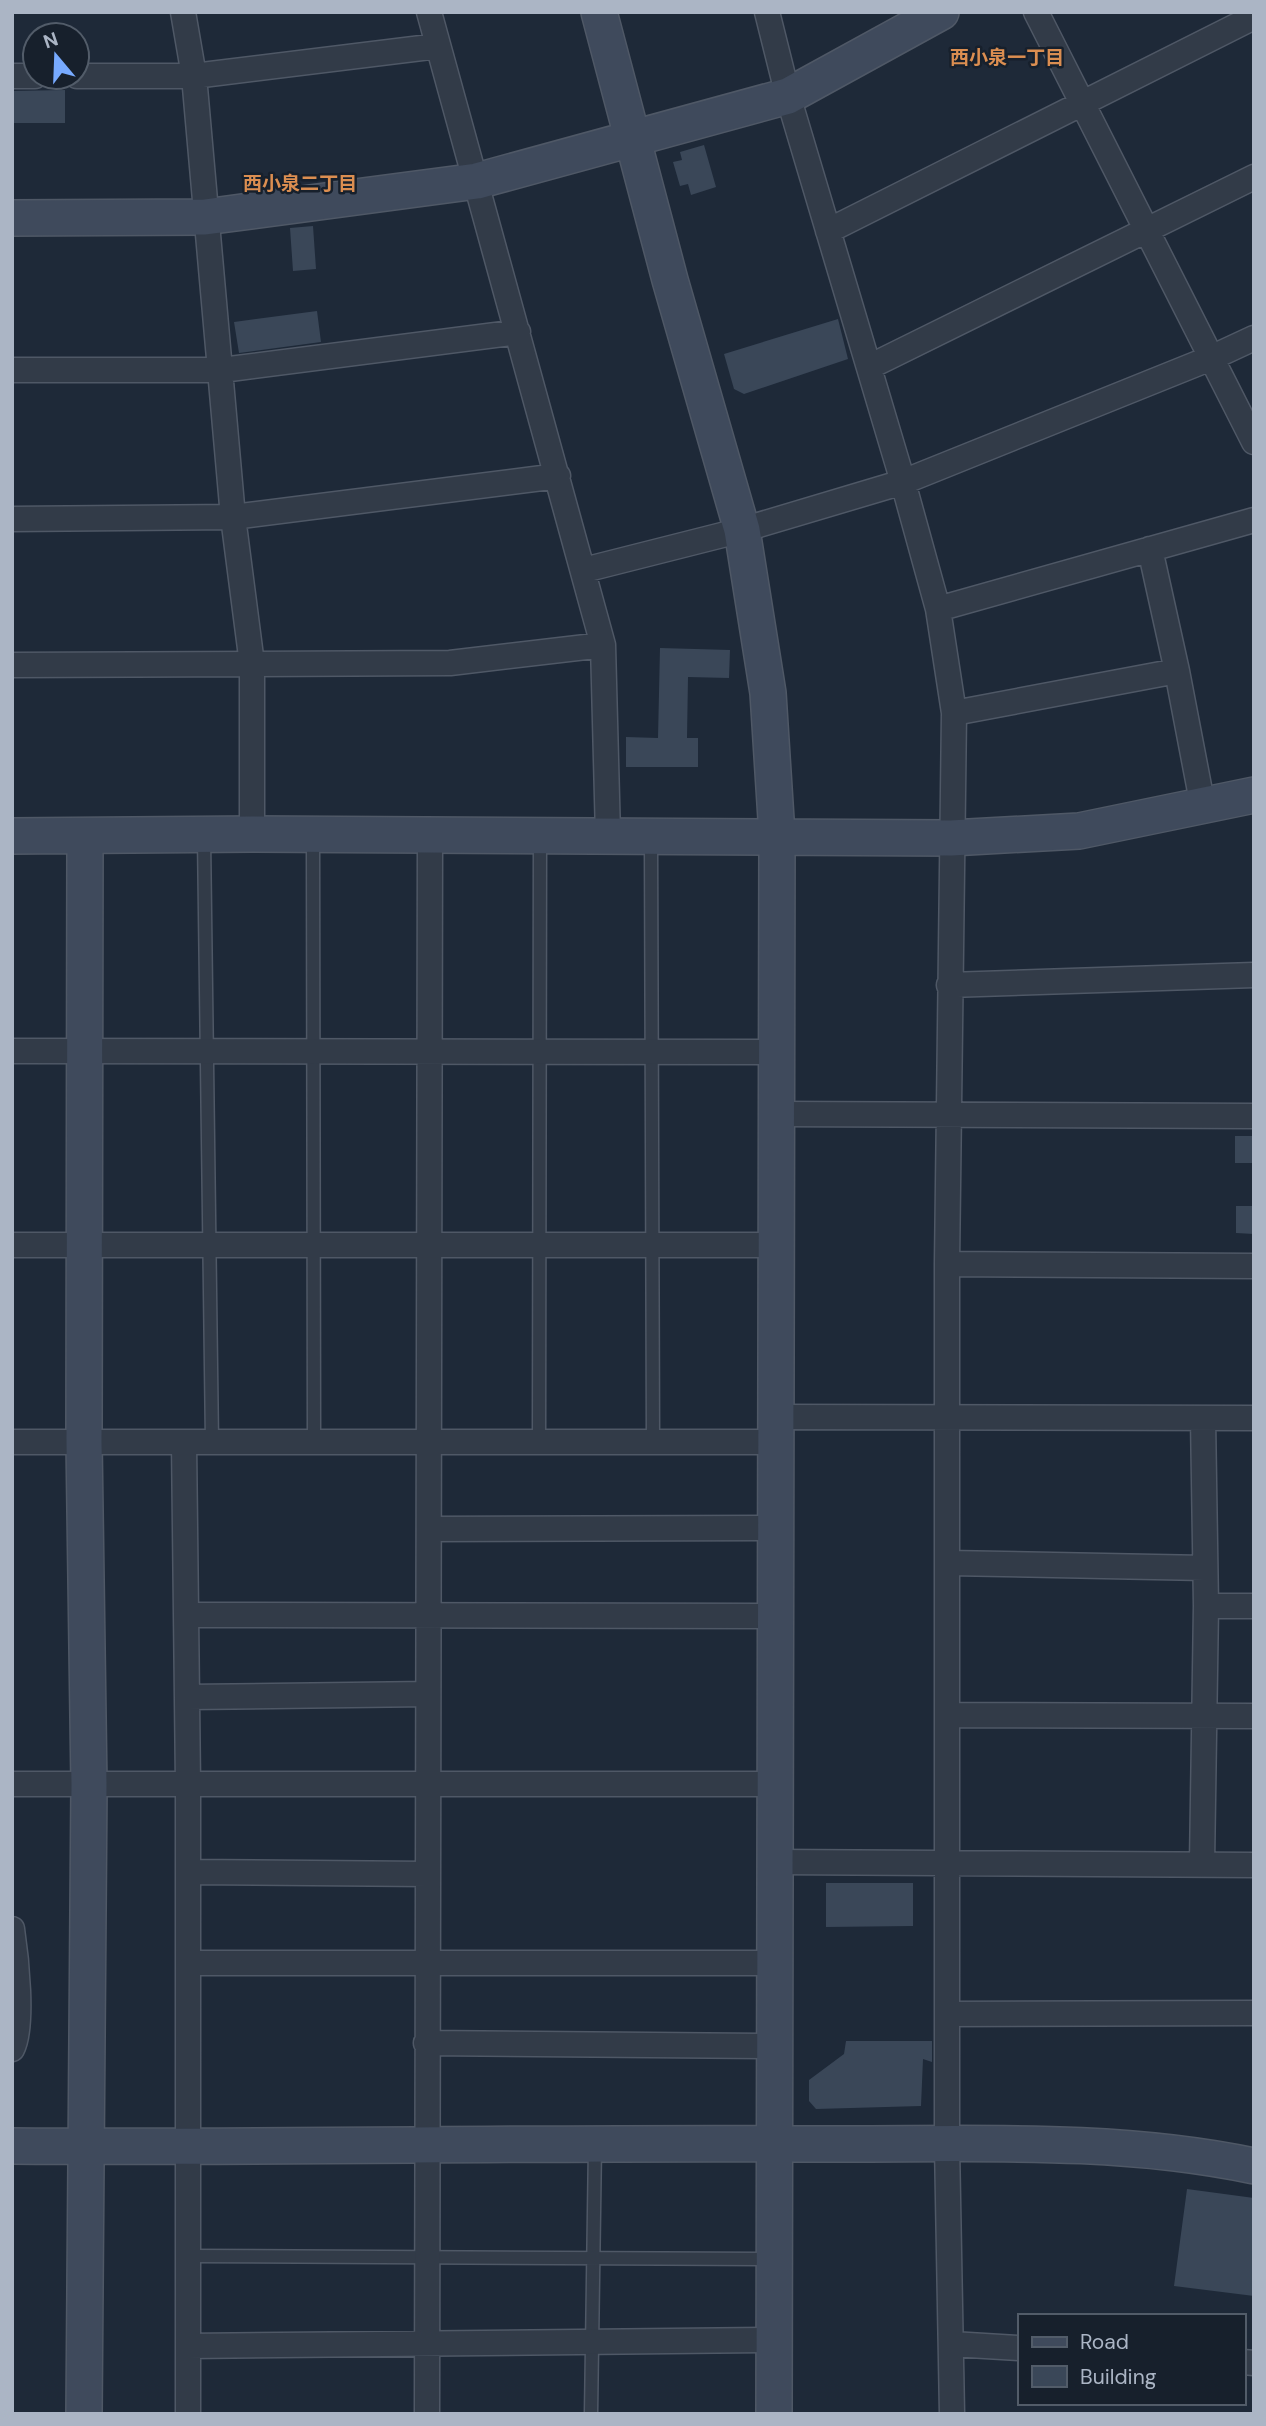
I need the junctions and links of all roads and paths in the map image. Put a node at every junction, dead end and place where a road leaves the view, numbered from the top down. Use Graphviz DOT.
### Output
graph roads {
  1 [pos="183,12"];
  2 [pos="429,12"];
  3 [pos="599,12"];
  4 [pos="766,12"];
  5 [pos="941,12"];
  6 [pos="1036,12"];
  7 [pos="1254,17"];
  8 [pos="438,46"];
  9 [pos="91,76"];
  10 [pos="194,76"];
  11 [pos="788,96"];
  12 [pos="1082,104"];
  13 [pos="634,139"];
  14 [pos="1254,177"];
  15 [pos="477,181"];
  16 [pos="205,217"];
  17 [pos="12,218"];
  18 [pos="1146,230"];
  19 [pos="828,232"];
  20 [pos="518,332"];
  21 [pos="1254,338"];
  22 [pos="1211,358"];
  23 [pos="869,367"];
  24 [pos="12,370"];
  25 [pos="222,370"];
  26 [pos="1254,442"];
  27 [pos="558,476"];
  28 [pos="903,482"];
  29 [pos="233,517"];
  30 [pos="12,519"];
  31 [pos="1254,520"];
  32 [pos="742,530"];
  33 [pos="1150,549"];
  34 [pos="584,570"];
  35 [pos="938,609"];
  36 [pos="603,645"];
  37 [pos="252,664"];
  38 [pos="12,665"];
  39 [pos="1177,671"];
  40 [pos="954,713"];
  41 [pos="1254,796"];
  42 [pos="1203,807"];
  43 [pos="252,834"];
  44 [pos="651,835"];
  45 [pos="777,835"];
  46 [pos="12,836"];
  47 [pos="85,836"];
  48 [pos="204,836"];
  49 [pos="313,836"];
  50 [pos="430,836"];
  51 [pos="540,836"];
  52 [pos="608,836"];
  53 [pos="951,838"];
  54 [pos="1254,975"];
  55 [pos="949,985"];
  56 [pos="207,1050"];
  57 [pos="12,1051"];
  58 [pos="85,1051"];
  59 [pos="313,1051"];
  60 [pos="429,1052"];
  61 [pos="539,1052"];
  62 [pos="652,1052"];
  63 [pos="777,1052"];
  64 [pos="777,1114"];
  65 [pos="948,1116"];
  66 [pos="1254,1116"];
  67 [pos="12,1245"];
  68 [pos="85,1245"];
  69 [pos="210,1245"];
  70 [pos="314,1245"];
  71 [pos="429,1245"];
  72 [pos="539,1245"];
  73 [pos="652,1245"];
  74 [pos="776,1245"];
  75 [pos="947,1264"];
  76 [pos="1254,1266"];
  77 [pos="947,1418"];
  78 [pos="1203,1418"];
  79 [pos="1254,1418"];
  80 [pos="776,1429"];
  81 [pos="12,1442"];
  82 [pos="84,1442"];
  83 [pos="184,1442"];
  84 [pos="212,1442"];
  85 [pos="314,1442"];
  86 [pos="429,1442"];
  87 [pos="539,1442"];
  88 [pos="653,1442"];
  89 [pos="776,1528"];
  90 [pos="429,1529"];
  91 [pos="948,1563"];
  92 [pos="1205,1569"];
  93 [pos="1206,1606"];
  94 [pos="1254,1606"];
  95 [pos="188,1615"];
  96 [pos="429,1615"];
  97 [pos="776,1616"];
  98 [pos="428,1693"];
  99 [pos="188,1697"];
  100 [pos="948,1715"];
  101 [pos="1205,1716"];
  102 [pos="1254,1716"];
  103 [pos="12,1784"];
  104 [pos="775,1784"];
  105 [pos="89,1785"];
  106 [pos="188,1785"];
  107 [pos="429,1786"];
  108 [pos="775,1862"];
  109 [pos="947,1864"];
  110 [pos="1202,1864"];
  111 [pos="1254,1865"];
  112 [pos="188,1871"];
  113 [pos="428,1874"];
  114 [pos="12,1929"];
  115 [pos="188,1963"];
  116 [pos="427,1963"];
  117 [pos="775,1963"];
  118 [pos="1254,2013"];
  119 [pos="948,2014"];
  120 [pos="426,2043"];
  121 [pos="775,2046"];
  122 [pos="12,2049"];
  123 [pos="595,2143"];
  124 [pos="775,2144"];
  125 [pos="947,2145"];
  126 [pos="12,2146"];
  127 [pos="188,2146"];
  128 [pos="426,2146"];
  129 [pos="84,2147"];
  130 [pos="1254,2166"];
  131 [pos="188,2256"];
  132 [pos="427,2258"];
  133 [pos="592,2259"];
  134 [pos="775,2259"];
  135 [pos="775,2340"];
  136 [pos="590,2342"];
  137 [pos="427,2343"];
  138 [pos="952,2344"];
  139 [pos="188,2346"];
  140 [pos="1018,2348"];
  141 [pos="84,2414"];
  142 [pos="188,2414"];
  143 [pos="427,2414"];
  144 [pos="591,2414"];
  145 [pos="774,2414"];
  146 [pos="952,2414"];
  1 -- 10 [label="street"];
  2 -- 8 [label="street"];
  3 -- 13 [label="street"];
  4 -- 11 [label="street"];
  5 -- 11 [label="street"];
  6 -- 12 [label="street"];
  7 -- 12 [label="street"];
  8 -- 10 [label="street"];
  8 -- 15 [label="street"];
  9 -- 10 [label="street"];
  10 -- 16 [label="street"];
  11 -- 13 [label="street"];
  11 -- 19 [label="street"];
  12 -- 18 [label="street"];
  12 -- 19 [label="street"];
  13 -- 15 [label="street"];
  13 -- 32 [label="street"];
  14 -- 18 [label="street"];
  15 -- 16 [label="street"];
  15 -- 20 [label="street"];
  16 -- 17 [label="street"];
  16 -- 25 [label="street"];
  18 -- 22 [label="street"];
  18 -- 23 [label="street"];
  19 -- 23 [label="street"];
  20 -- 25 [label="street"];
  20 -- 27 [label="street"];
  21 -- 22 [label="street"];
  22 -- 26 [label="street"];
  22 -- 28 [label="street"];
  23 -- 28 [label="street"];
  24 -- 25 [label="street"];
  25 -- 29 [label="street"];
  27 -- 29 [label="street"];
  27 -- 34 [label="street"];
  28 -- 32 [label="street"];
  28 -- 35 [label="street"];
  29 -- 30 [label="street"];
  29 -- 37 [label="street"];
  31 -- 33 [label="street"];
  32 -- 34 [label="street"];
  32 -- 45 [label="street"];
  33 -- 35 [label="street"];
  33 -- 39 [label="street"];
  34 -- 36 [label="street"];
  35 -- 40 [label="street"];
  36 -- 37 [label="street"];
  36 -- 52 [label="street"];
  37 -- 38 [label="street"];
  37 -- 43 [label="street"];
  39 -- 40 [label="street"];
  39 -- 42 [label="street"];
  40 -- 53 [label="street"];
  41 -- 42 [label="street"];
  42 -- 53 [label="street"];
  43 -- 48 [label="street"];
  43 -- 49 [label="street"];
  44 -- 45 [label="street"];
  44 -- 52 [label="street"];
  44 -- 62 [label="lane"];
  45 -- 53 [label="street"];
  45 -- 63 [label="street"];
  46 -- 47 [label="street"];
  47 -- 48 [label="street"];
  47 -- 58 [label="street"];
  48 -- 56 [label="lane"];
  49 -- 50 [label="street"];
  49 -- 59 [label="lane"];
  50 -- 51 [label="street"];
  50 -- 60 [label="street"];
  51 -- 52 [label="street"];
  51 -- 61 [label="lane"];
  53 -- 55 [label="street"];
  54 -- 55 [label="street"];
  55 -- 65 [label="street"];
  56 -- 58 [label="street"];
  56 -- 59 [label="street"];
  56 -- 69 [label="lane"];
  57 -- 58 [label="street"];
  58 -- 68 [label="street"];
  59 -- 60 [label="street"];
  59 -- 70 [label="lane"];
  60 -- 61 [label="street"];
  60 -- 71 [label="street"];
  61 -- 62 [label="street"];
  61 -- 72 [label="lane"];
  62 -- 63 [label="street"];
  62 -- 73 [label="lane"];
  63 -- 64 [label="street"];
  64 -- 65 [label="street"];
  64 -- 74 [label="street"];
  65 -- 66 [label="street"];
  65 -- 75 [label="street"];
  67 -- 68 [label="street"];
  68 -- 69 [label="street"];
  68 -- 82 [label="street"];
  69 -- 70 [label="street"];
  69 -- 84 [label="lane"];
  70 -- 71 [label="street"];
  70 -- 85 [label="lane"];
  71 -- 72 [label="street"];
  71 -- 86 [label="street"];
  72 -- 73 [label="street"];
  72 -- 87 [label="lane"];
  73 -- 74 [label="street"];
  73 -- 88 [label="lane"];
  74 -- 80 [label="street"];
  75 -- 76 [label="street"];
  75 -- 77 [label="street"];
  77 -- 78 [label="street"];
  77 -- 80 [label="street"];
  77 -- 91 [label="street"];
  78 -- 79 [label="street"];
  78 -- 92 [label="street"];
  80 -- 88 [label="street"];
  80 -- 89 [label="street"];
  81 -- 82 [label="street"];
  82 -- 83 [label="street"];
  82 -- 105 [label="street"];
  83 -- 84 [label="street"];
  83 -- 95 [label="street"];
  84 -- 85 [label="street"];
  85 -- 86 [label="street"];
  86 -- 87 [label="street"];
  86 -- 90 [label="street"];
  87 -- 88 [label="street"];
  89 -- 90 [label="street"];
  89 -- 97 [label="street"];
  90 -- 96 [label="street"];
  91 -- 92 [label="street"];
  91 -- 100 [label="street"];
  92 -- 93 [label="street"];
  93 -- 94 [label="street"];
  93 -- 101 [label="street"];
  95 -- 96 [label="street"];
  95 -- 99 [label="street"];
  96 -- 97 [label="street"];
  96 -- 98 [label="street"];
  97 -- 104 [label="street"];
  98 -- 99 [label="street"];
  98 -- 107 [label="street"];
  99 -- 106 [label="street"];
  100 -- 101 [label="street"];
  100 -- 109 [label="street"];
  101 -- 102 [label="street"];
  101 -- 110 [label="street"];
  103 -- 105 [label="street"];
  104 -- 107 [label="street"];
  104 -- 108 [label="street"];
  105 -- 106 [label="street"];
  105 -- 129 [label="street"];
  106 -- 107 [label="street"];
  106 -- 112 [label="street"];
  107 -- 113 [label="street"];
  108 -- 109 [label="street"];
  108 -- 117 [label="street"];
  109 -- 110 [label="street"];
  109 -- 119 [label="street"];
  110 -- 111 [label="street"];
  112 -- 113 [label="street"];
  112 -- 115 [label="street"];
  113 -- 116 [label="street"];
  114 -- 122 [label="street"];
  115 -- 116 [label="street"];
  115 -- 127 [label="street"];
  116 -- 117 [label="street"];
  116 -- 120 [label="street"];
  117 -- 121 [label="street"];
  118 -- 119 [label="street"];
  119 -- 125 [label="street"];
  120 -- 121 [label="street"];
  120 -- 128 [label="street"];
  121 -- 124 [label="street"];
  123 -- 124 [label="street"];
  123 -- 128 [label="street"];
  123 -- 133 [label="lane"];
  124 -- 125 [label="street"];
  124 -- 134 [label="street"];
  125 -- 130 [label="street"];
  125 -- 138 [label="street"];
  126 -- 129 [label="street"];
  127 -- 128 [label="street"];
  127 -- 129 [label="street"];
  127 -- 131 [label="street"];
  128 -- 132 [label="street"];
  129 -- 141 [label="street"];
  131 -- 132 [label="lane"];
  131 -- 139 [label="street"];
  132 -- 133 [label="lane"];
  132 -- 137 [label="street"];
  133 -- 134 [label="lane"];
  133 -- 136 [label="lane"];
  134 -- 135 [label="street"];
  135 -- 136 [label="street"];
  135 -- 145 [label="street"];
  136 -- 137 [label="street"];
  136 -- 144 [label="lane"];
  137 -- 139 [label="street"];
  137 -- 143 [label="street"];
  138 -- 140 [label="street"];
  138 -- 146 [label="street"];
  139 -- 142 [label="street"];
}
